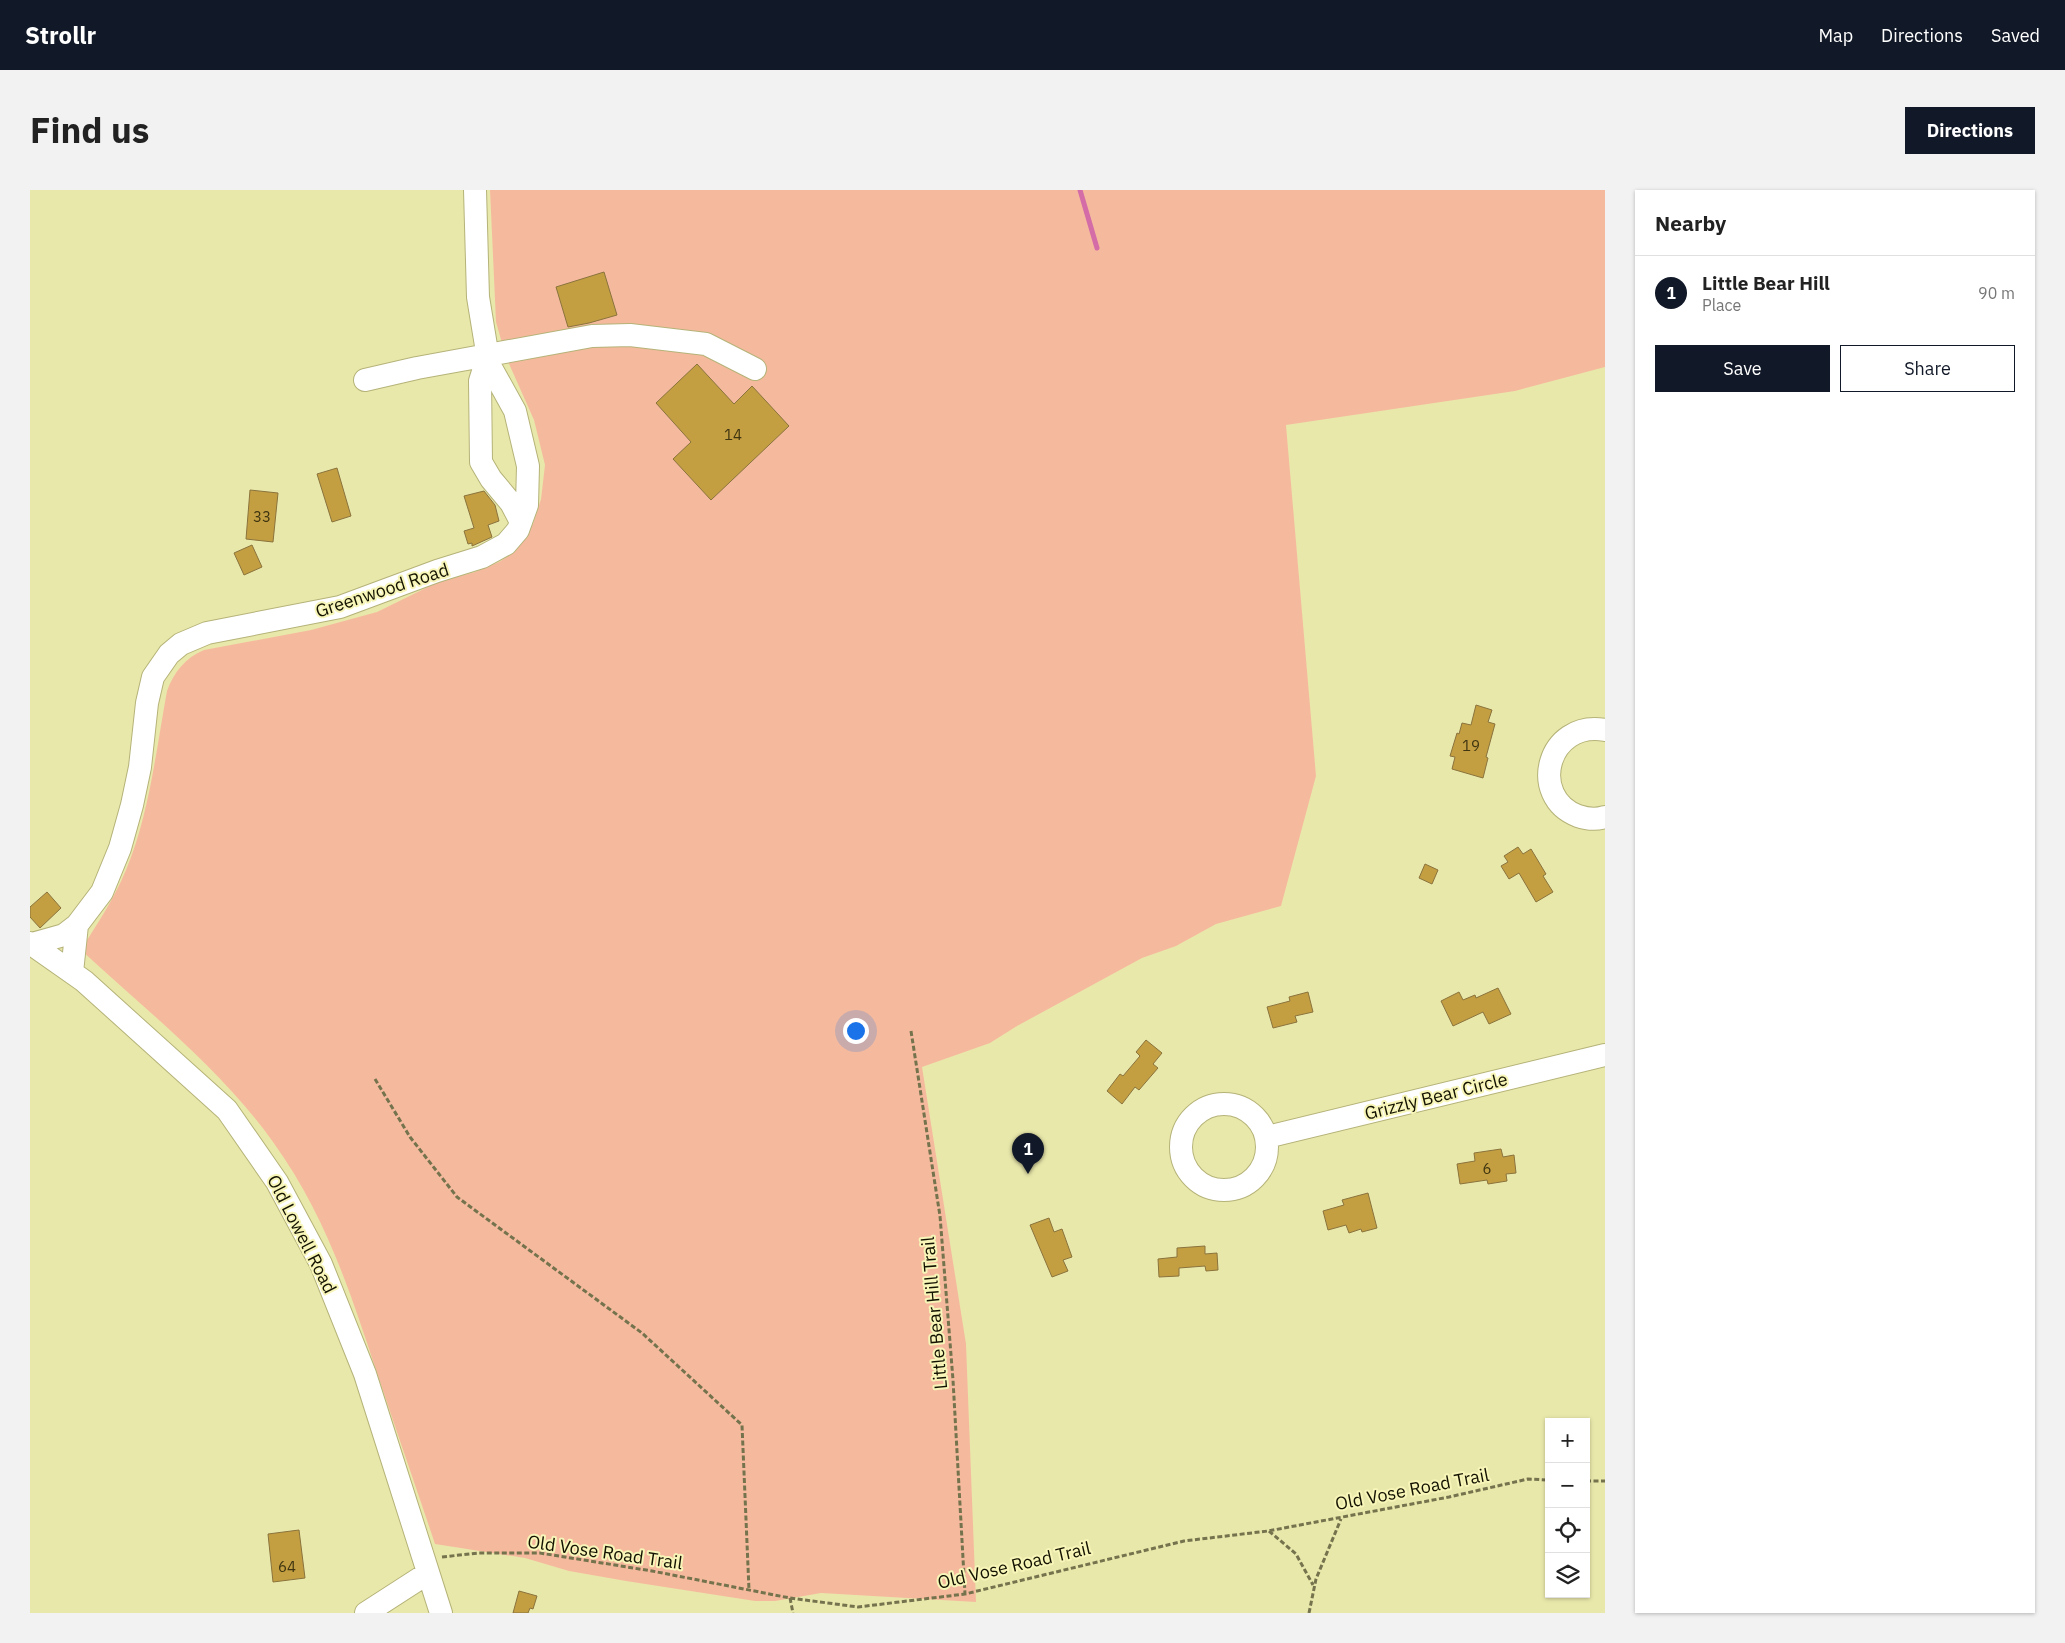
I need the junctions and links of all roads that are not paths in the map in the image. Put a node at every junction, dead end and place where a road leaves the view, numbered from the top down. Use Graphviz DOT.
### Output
graph roads {
  1 [pos="475,190"];
  2 [pos="488,356"];
  3 [pos="755,369"];
  4 [pos="365,380"];
  5 [pos="521,522"];
  6 [pos="1605,730"];
  7 [pos="1605,817"];
  8 [pos="78,925"];
  9 [pos="31,944"];
  10 [pos="72,972"];
  11 [pos="1605,1055"];
  12 [pos="1266,1137"];
  13 [pos="425,1566"];
  14 [pos="366,1613"];
  15 [pos="441,1613"];
  1 -- 2 [label="street, Greenwood Road"];
  2 -- 3 [label="street"];
  2 -- 4 [label="street"];
  2 -- 5 [label="street, Greenwood Road"];
  2 -- 5 [label="street"];
  5 -- 8 [label="street, Greenwood Road"];
  6 -- 7 [label="street"];
  8 -- 9 [label="street"];
  8 -- 10 [label="street, Greenwood Road"];
  9 -- 10 [label="street, Old Lowell Road"];
  10 -- 13 [label="street, Old Lowell Road"];
  11 -- 12 [label="street, Grizzly Bear Circle"];
  13 -- 14 [label="street"];
  13 -- 15 [label="street, Old Lowell Road"];
}
